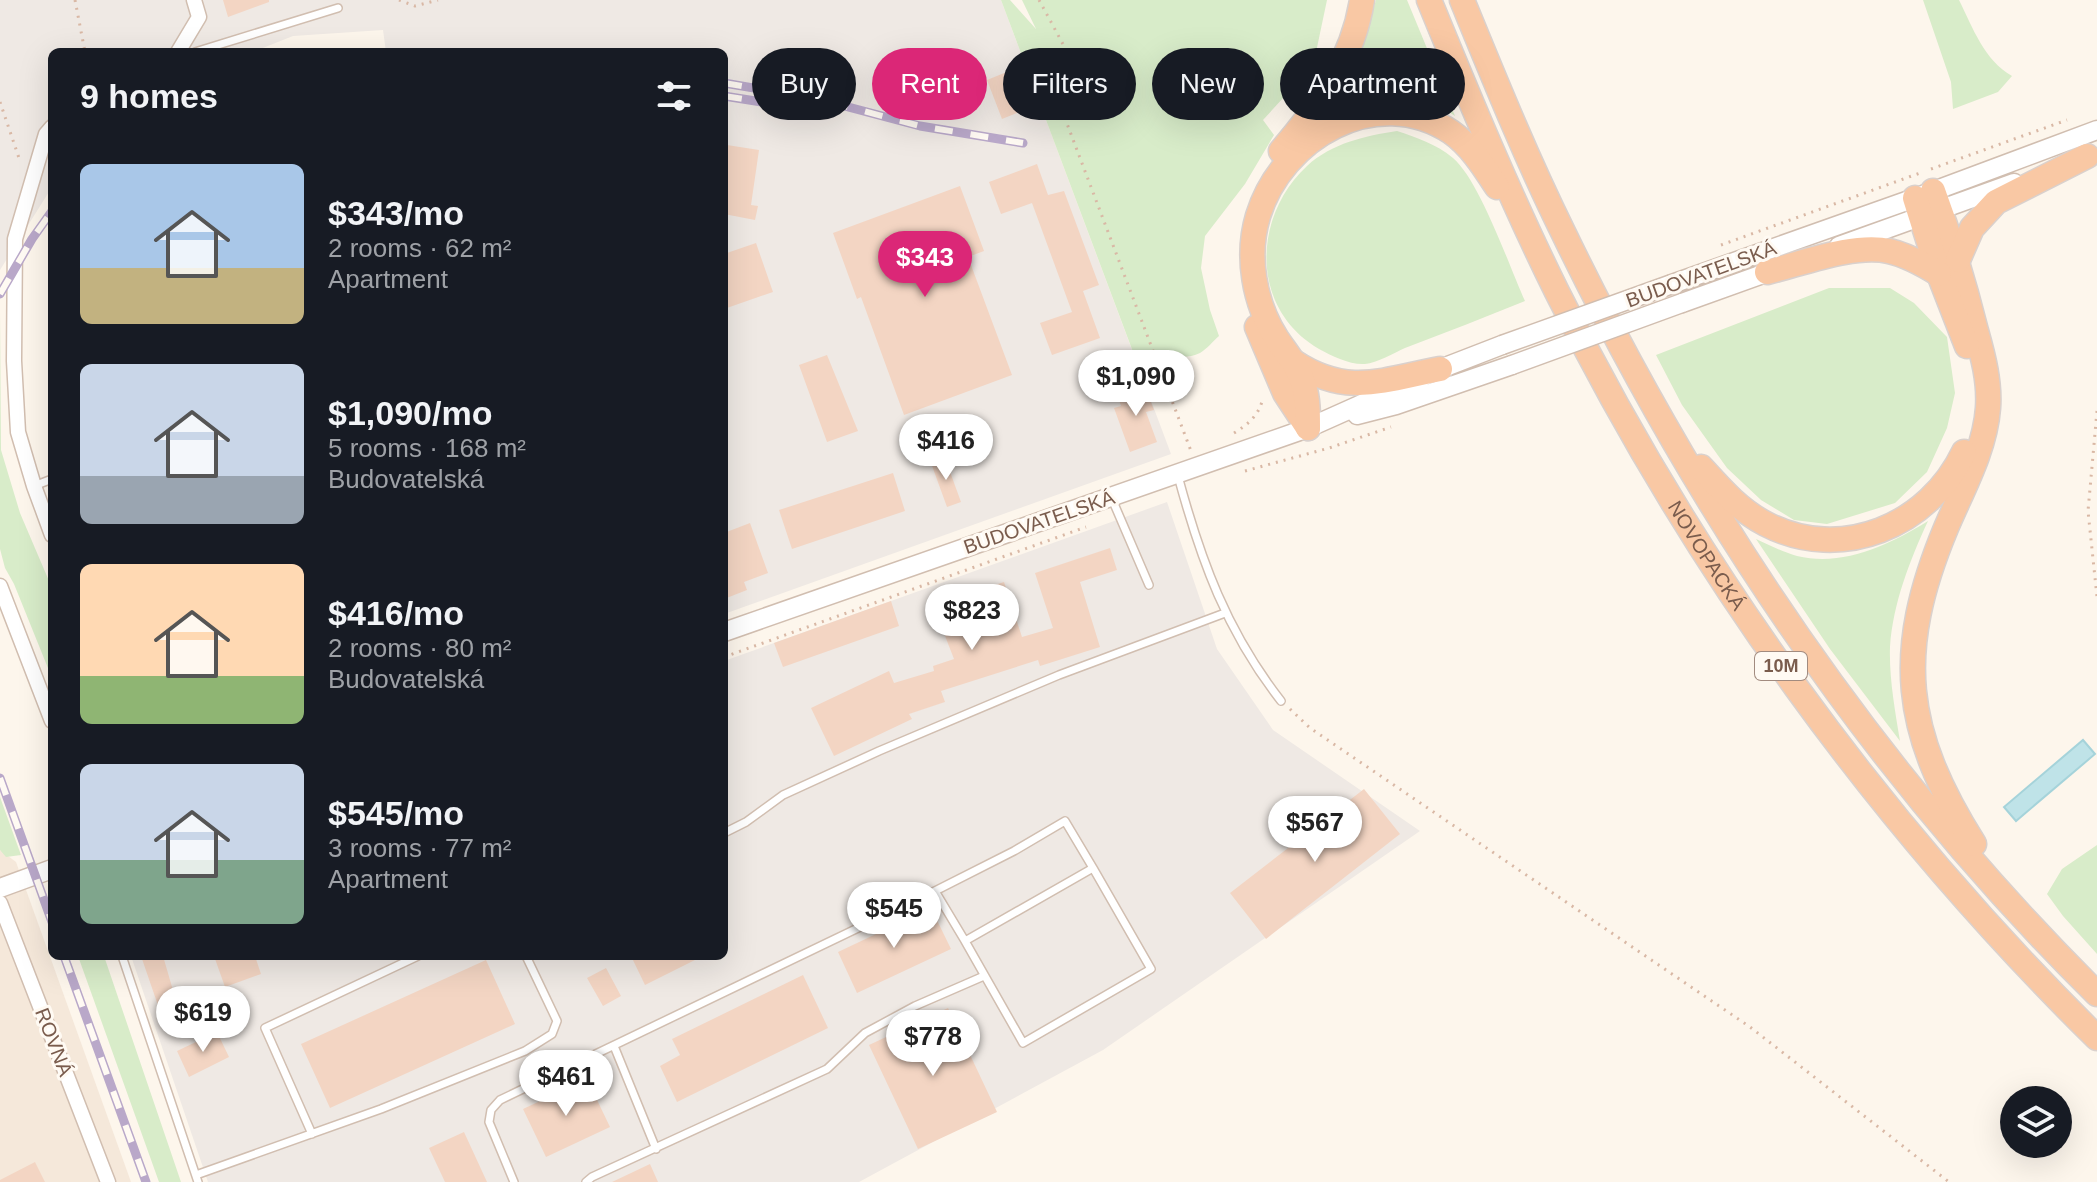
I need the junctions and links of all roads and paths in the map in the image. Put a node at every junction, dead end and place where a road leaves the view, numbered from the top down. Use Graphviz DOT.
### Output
graph roads {
  1 [pos="75,0"];
  2 [pos="194,0"];
  3 [pos="399,0"];
  4 [pos="438,0"];
  5 [pos="1039,0"];
  6 [pos="1362,0"];
  7 [pos="1429,0"];
  8 [pos="1462,0"];
  9 [pos="338,8"];
  10 [pos="84,48"];
  11 [pos="180,48"];
  12 [pos="208,48"];
  13 [pos="0,102"];
  14 [pos="2069,119"];
  15 [pos="2097,130"];
  16 [pos="48,132"];
  17 [pos="2092,154"];
  18 [pos="28,188"];
  19 [pos="1927,204"];
  20 [pos="1535,243"];
  21 [pos="1721,245"];
  22 [pos="1948,267"];
  23 [pos="1767,272"];
  24 [pos="1294,362"];
  25 [pos="1440,369"];
  26 [pos="1264,394"];
  27 [pos="2097,411"];
  28 [pos="1403,423"];
  29 [pos="1665,427"];
  30 [pos="1308,428"];
  31 [pos="1227,437"];
  32 [pos="1203,446"];
  33 [pos="1191,451"];
  34 [pos="1179,464"];
  35 [pos="1242,472"];
  36 [pos="48,481"];
  37 [pos="34,486"];
  38 [pos="1111,497"];
  39 [pos="48,524"];
  40 [pos="1090,525"];
  41 [pos="1149,585"];
  42 [pos="0,586"];
  43 [pos="2097,597"];
  44 [pos="1225,613"];
  45 [pos="728,631"];
  46 [pos="728,656"];
  47 [pos="1281,701"];
  48 [pos="48,711"];
  49 [pos="728,831"];
  50 [pos="1093,868"];
  51 [pos="48,870"];
  52 [pos="0,888"];
  53 [pos="935,891"];
  54 [pos="0,903"];
  55 [pos="2014,907"];
  56 [pos="965,941"];
  57 [pos="123,960"];
  58 [pos="410,960"];
  59 [pos="528,960"];
  60 [pos="984,976"];
  61 [pos="2097,994"];
  62 [pos="2097,1038"];
  63 [pos="614,1046"];
  64 [pos="312,1134"];
  65 [pos="656,1149"];
  66 [pos="197,1178"];
  67 [pos="108,1182"];
  68 [pos="514,1182"];
  69 [pos="586,1182"];
  70 [pos="1949,1182"];
  1 -- 10 [label="path"];
  2 -- 11 [label="street"];
  3 -- 4 [label="path"];
  5 -- 33 [label="path"];
  6 -- 30 [label="highway"];
  7 -- 20 [label="highway, NOVOPACKÁ / 10M"];
  8 -- 29 [label="highway, NOVOPACKÁ / 10M"];
  9 -- 12 [label="lane"];
  13 -- 18 [label="path"];
  14 -- 21 [label="path"];
  15 -- 19 [label="street, BUDOVATELSKÁ"];
  16 -- 18 [label="street"];
  17 -- 19 [label="street, BUDOVATELSKÁ"];
  17 -- 22 [label="highway"];
  18 -- 37 [label="street"];
  19 -- 22 [label="highway"];
  19 -- 23 [label="street, BUDOVATELSKÁ"];
  19 -- 25 [label="street, BUDOVATELSKÁ, bridge"];
  20 -- 24 [label="highway"];
  20 -- 62 [label="highway, NOVOPACKÁ / 10M"];
  22 -- 23 [label="highway"];
  22 -- 29 [label="highway"];
  22 -- 55 [label="highway"];
  23 -- 30 [label="street, BUDOVATELSKÁ, bridge"];
  24 -- 25 [label="highway"];
  24 -- 30 [label="highway"];
  25 -- 30 [label="street, BUDOVATELSKÁ"];
  26 -- 31 [label="path"];
  27 -- 43 [label="path"];
  28 -- 35 [label="path"];
  29 -- 55 [label="highway, NOVOPACKÁ / 10M"];
  30 -- 34 [label="street, BUDOVATELSKÁ"];
  32 -- 33 [label="path"];
  33 -- 34 [label="path"];
  34 -- 38 [label="street, BUDOVATELSKÁ"];
  34 -- 44 [label="lane"];
  36 -- 37 [label="lane"];
  37 -- 39 [label="street"];
  38 -- 41 [label="lane"];
  38 -- 45 [label="street, BUDOVATELSKÁ"];
  40 -- 46 [label="path"];
  42 -- 48 [label="street"];
  44 -- 47 [label="lane"];
  44 -- 49 [label="lane"];
  47 -- 70 [label="path"];
  50 -- 53 [label="lane"];
  50 -- 56 [label="lane"];
  50 -- 60 [label="lane"];
  51 -- 52 [label="street"];
  53 -- 56 [label="lane"];
  53 -- 63 [label="lane"];
  54 -- 67 [label="street, ROVNÁ"];
  55 -- 61 [label="highway, NOVOPACKÁ / 10M"];
  56 -- 60 [label="lane"];
  57 -- 66 [label="lane"];
  58 -- 64 [label="lane"];
  59 -- 64 [label="lane"];
  60 -- 65 [label="lane"];
  63 -- 65 [label="lane"];
  63 -- 68 [label="lane"];
  64 -- 66 [label="lane"];
  65 -- 69 [label="lane"];
}
